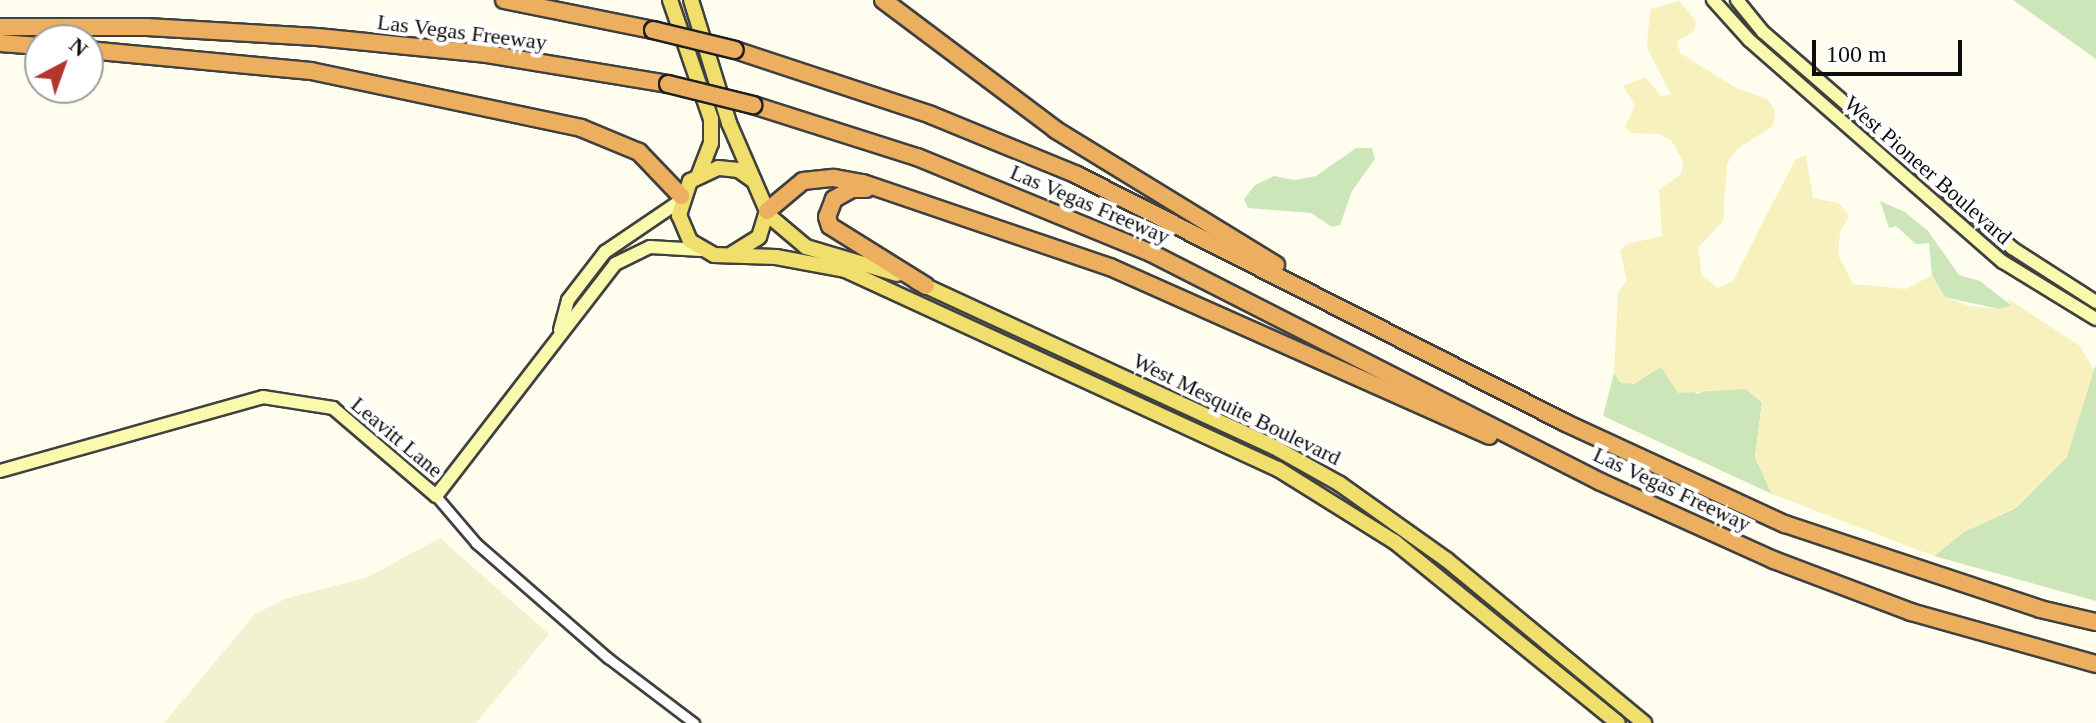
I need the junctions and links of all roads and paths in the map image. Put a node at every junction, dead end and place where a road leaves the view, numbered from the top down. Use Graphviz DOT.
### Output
graph roads {
  1 [pos="504,0"];
  2 [pos="670,0"];
  3 [pos="691,0"];
  4 [pos="883,0"];
  5 [pos="1713,0"];
  6 [pos="1737,0"];
  7 [pos="0,27"];
  8 [pos="0,43"];
  9 [pos="24,45"];
  10 [pos="104,52"];
  11 [pos="695,178"];
  12 [pos="754,181"];
  13 [pos="871,188"];
  14 [pos="680,198"];
  15 [pos="767,212"];
  16 [pos="701,250"];
  17 [pos="727,255"];
  18 [pos="926,286"];
  19 [pos="2096,302"];
  20 [pos="2096,319"];
  21 [pos="1376,327"];
  22 [pos="559,333"];
  23 [pos="0,471"];
  24 [pos="1601,482"];
  25 [pos="436,496"];
  26 [pos="2096,622"];
  27 [pos="2096,664"];
  28 [pos="1623,705"];
  29 [pos="1599,706"];
  30 [pos="694,723"];
  31 [pos="1618,723"];
  32 [pos="1644,723"];
  1 -- 21 [label="highway, Las Vegas Freeway, bridge"];
  2 -- 11 [label="main road"];
  3 -- 12 [label="main road"];
  4 -- 21 [label="highway"];
  5 -- 20 [label="main road, West Pioneer Boulevard"];
  6 -- 19 [label="main road, West Pioneer Boulevard"];
  7 -- 24 [label="highway, Las Vegas Freeway, bridge"];
  8 -- 9 [label="highway"];
  10 -- 14 [label="highway"];
  11 -- 12 [label="main road"];
  11 -- 14 [label="main road"];
  12 -- 15 [label="main road"];
  13 -- 15 [label="highway"];
  13 -- 18 [label="highway"];
  13 -- 24 [label="highway"];
  14 -- 16 [label="main road"];
  14 -- 22 [label="main road"];
  15 -- 17 [label="main road"];
  15 -- 18 [label="main road, West Mesquite Boulevard"];
  16 -- 17 [label="main road"];
  16 -- 22 [label="main road"];
  17 -- 29 [label="main road, West Mesquite Boulevard"];
  18 -- 28 [label="main road, West Mesquite Boulevard"];
  21 -- 26 [label="highway, Las Vegas Freeway"];
  22 -- 25 [label="main road"];
  23 -- 25 [label="main road, Leavitt Lane"];
  24 -- 27 [label="highway, Las Vegas Freeway"];
  25 -- 30 [label="street, Leavitt Lane"];
  28 -- 29 [label="main road"];
  28 -- 32 [label="main road, West Mesquite Boulevard"];
  29 -- 31 [label="main road, West Mesquite Boulevard"];
}
